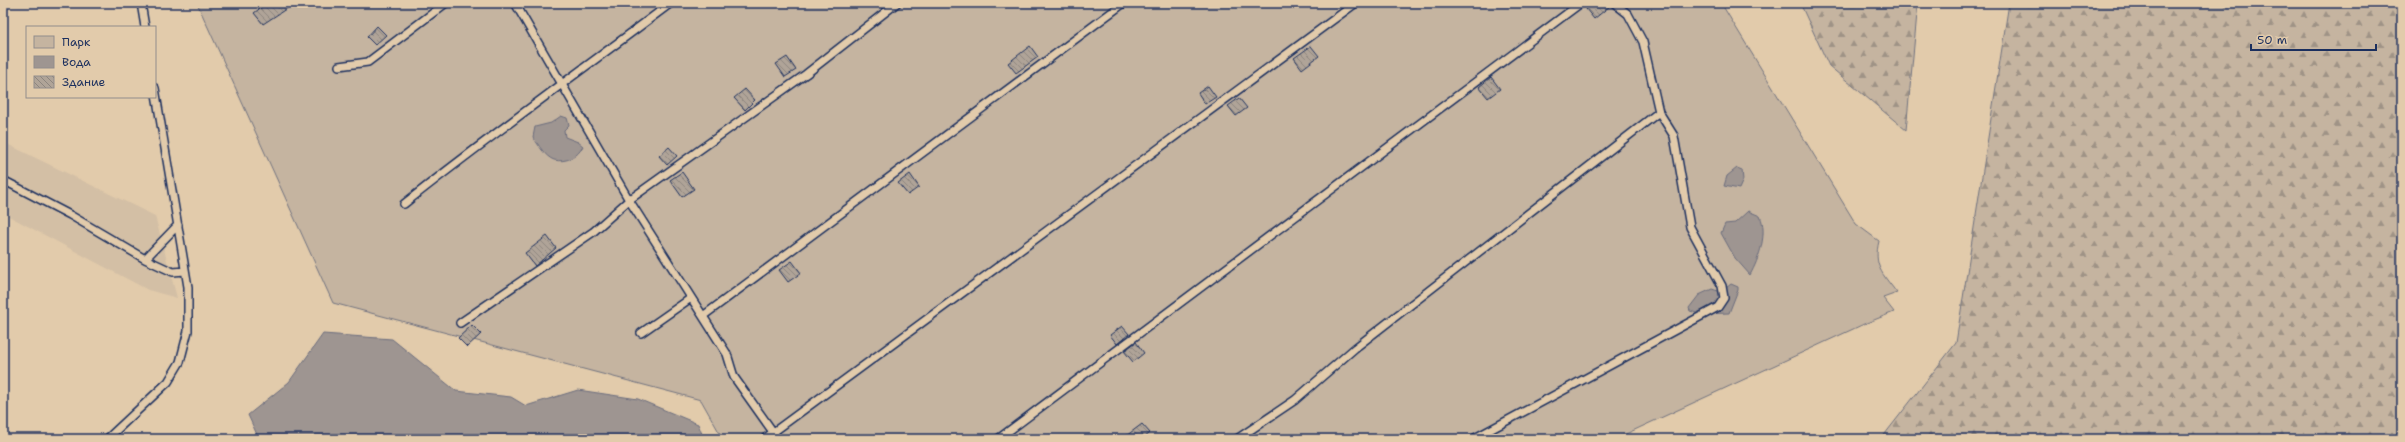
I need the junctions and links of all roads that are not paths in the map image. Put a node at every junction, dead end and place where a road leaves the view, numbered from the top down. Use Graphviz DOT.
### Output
graph roads {
  1 [pos="141,3"];
  2 [pos="446,3"];
  3 [pos="515,3"];
  4 [pos="671,3"];
  5 [pos="897,3"];
  6 [pos="1124,3"];
  7 [pos="1356,3"];
  8 [pos="1581,3"];
  9 [pos="1614,3"];
  10 [pos="145,26"];
  11 [pos="338,66"];
  12 [pos="564,84"];
  13 [pos="156,94"];
  14 [pos="1658,112"];
  15 [pos="3,180"];
  16 [pos="629,200"];
  17 [pos="404,204"];
  18 [pos="178,225"];
  19 [pos="145,259"];
  20 [pos="185,271"];
  21 [pos="691,298"];
  22 [pos="702,316"];
  23 [pos="460,323"];
  24 [pos="641,333"];
  25 [pos="776,436"];
  26 [pos="108,439"];
  27 [pos="764,439"];
  28 [pos="998,439"];
  29 [pos="1237,439"];
  30 [pos="1473,439"];
  1 -- 10 [label="lane"];
  2 -- 11 [label="lane"];
  3 -- 12 [label="lane"];
  4 -- 12 [label="lane"];
  5 -- 16 [label="lane"];
  6 -- 22 [label="lane"];
  7 -- 25 [label="lane"];
  8 -- 28 [label="lane"];
  9 -- 14 [label="lane"];
  12 -- 16 [label="lane"];
  12 -- 17 [label="lane"];
  13 -- 18 [label="lane"];
  14 -- 29 [label="lane"];
  14 -- 30 [label="lane"];
  15 -- 19 [label="lane"];
  16 -- 21 [label="lane"];
  16 -- 23 [label="lane"];
  18 -- 19 [label="lane"];
  18 -- 20 [label="lane"];
  19 -- 20 [label="lane"];
  20 -- 26 [label="lane"];
  21 -- 22 [label="lane"];
  21 -- 24 [label="lane"];
  22 -- 25 [label="lane"];
  25 -- 27 [label="lane"];
}
